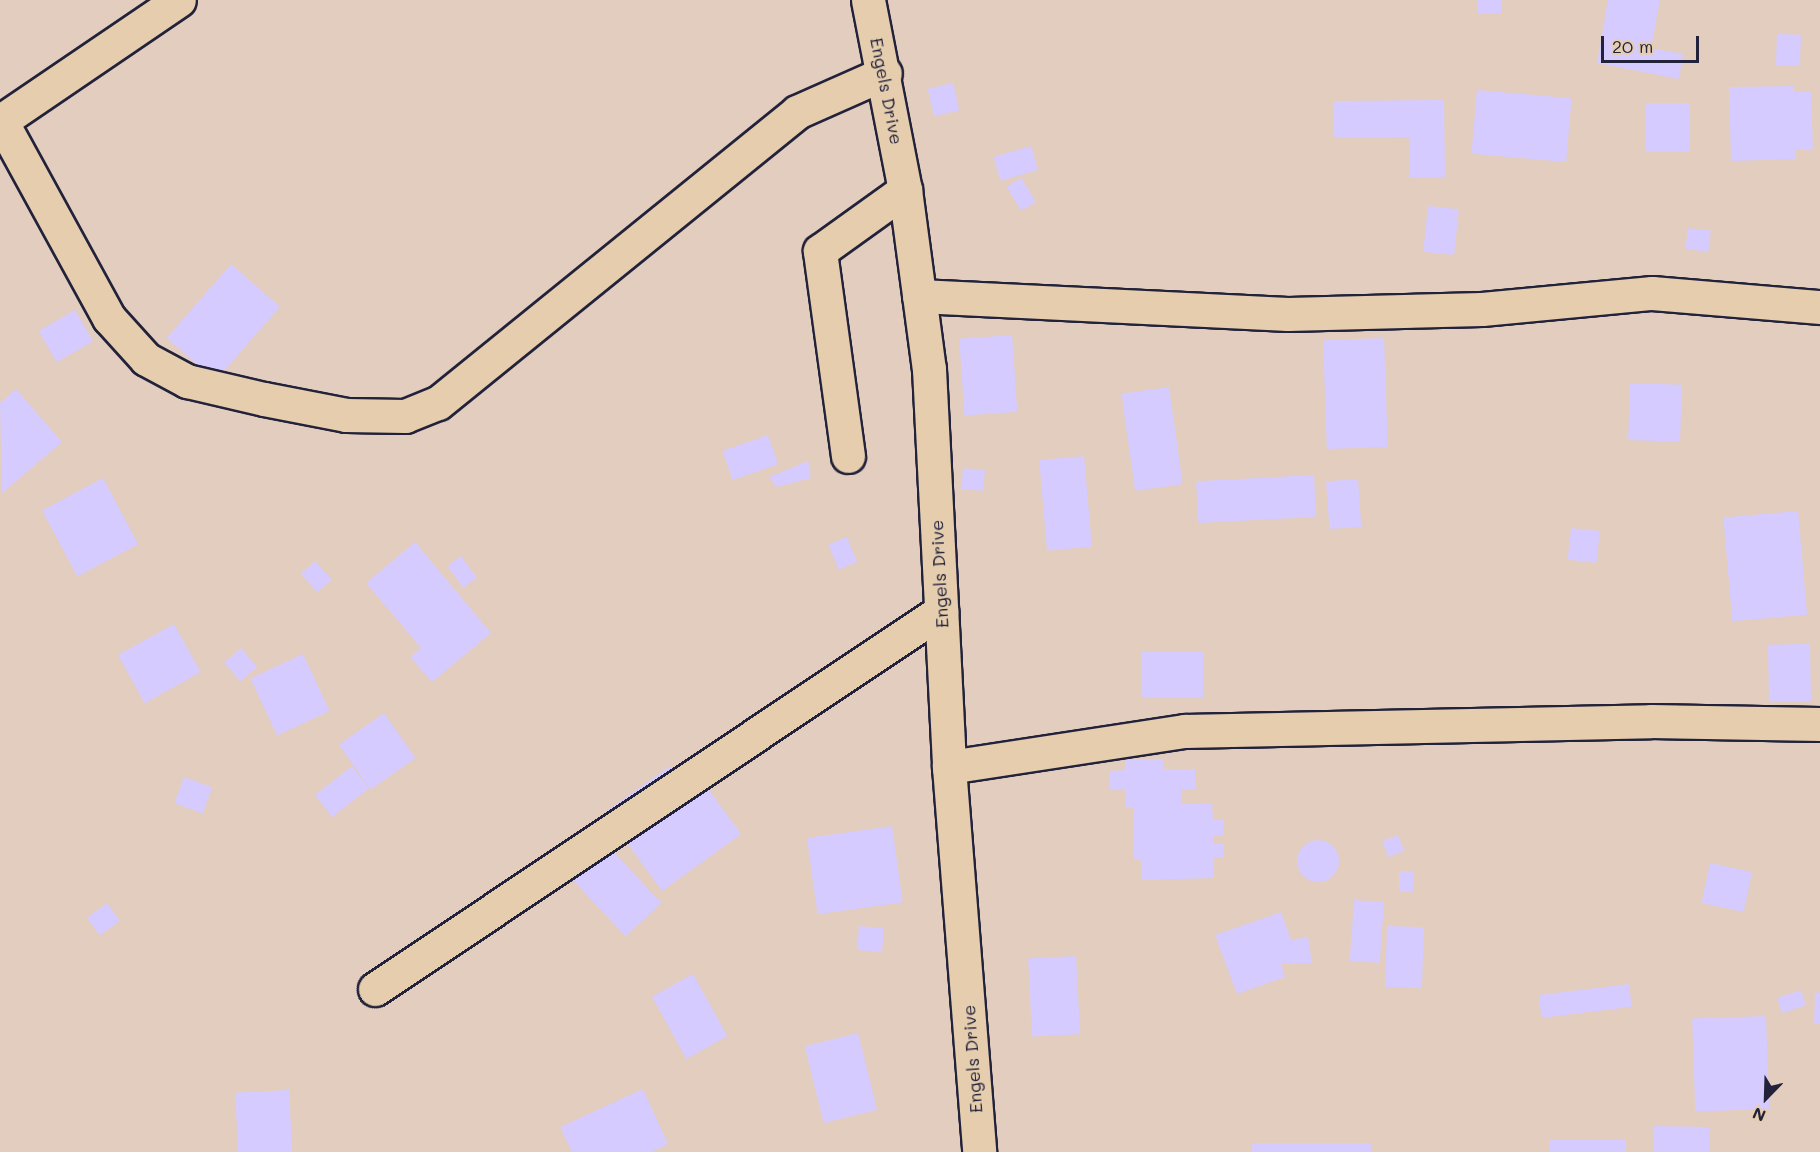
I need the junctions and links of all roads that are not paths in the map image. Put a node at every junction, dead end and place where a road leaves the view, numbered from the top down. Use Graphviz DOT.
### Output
graph roads {
  1 [pos="179,0"];
  2 [pos="868,0"];
  3 [pos="885,73"];
  4 [pos="1,120"];
  5 [pos="905,190"];
  6 [pos="919,296"];
  7 [pos="1820,307"];
  8 [pos="849,456"];
  9 [pos="941,611"];
  10 [pos="1820,724"];
  11 [pos="950,768"];
  12 [pos="375,989"];
  13 [pos="979,1152"];
  1 -- 4 [label="street"];
  2 -- 3 [label="street, Engels Drive"];
  3 -- 4 [label="street"];
  3 -- 5 [label="street, Engels Drive"];
  5 -- 6 [label="street, Engels Drive"];
  5 -- 8 [label="street"];
  6 -- 7 [label="street"];
  6 -- 9 [label="street, Engels Drive"];
  9 -- 11 [label="street, Engels Drive"];
  9 -- 12 [label="street"];
  10 -- 11 [label="street"];
  11 -- 13 [label="street, Engels Drive"];
}
